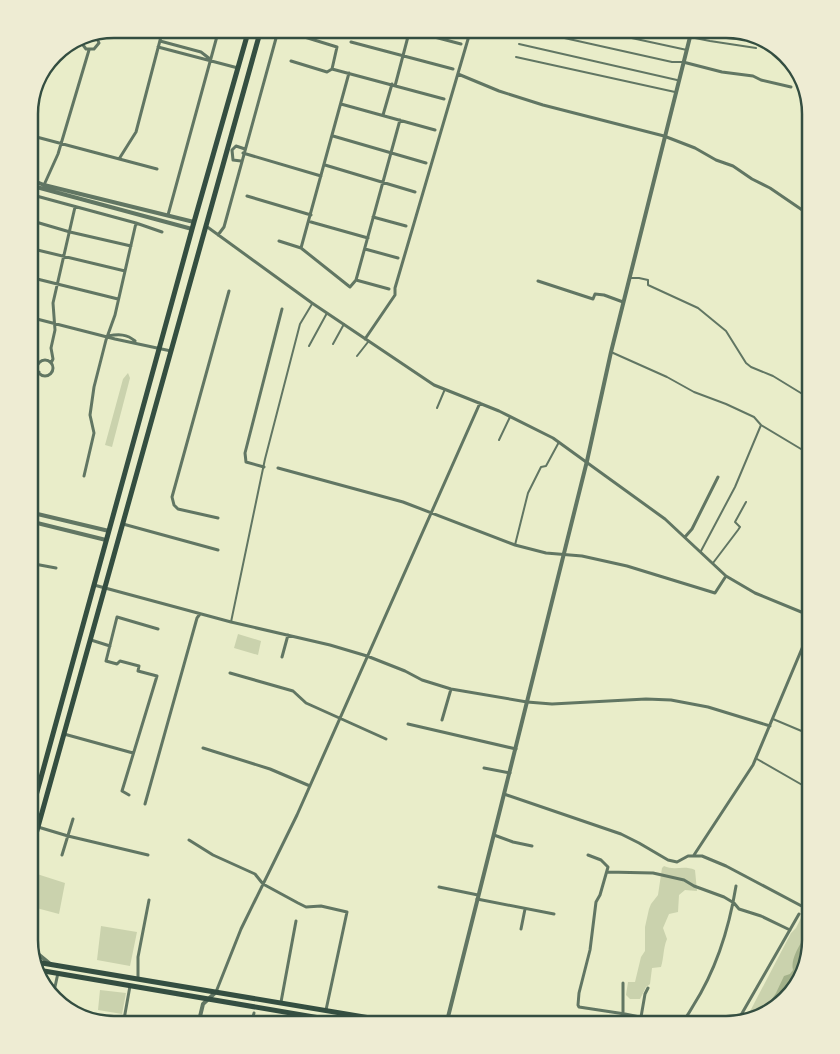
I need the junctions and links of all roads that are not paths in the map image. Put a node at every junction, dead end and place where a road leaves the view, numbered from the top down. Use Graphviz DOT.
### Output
graph roads {
  1 [pos="161,38"];
  2 [pos="217,38"];
  3 [pos="246,38"];
  4 [pos="259,38"];
  5 [pos="276,38"];
  6 [pos="308,38"];
  7 [pos="408,38"];
  8 [pos="439,38"];
  9 [pos="468,38"];
  10 [pos="564,38"];
  11 [pos="632,38"];
  12 [pos="690,38"];
  13 [pos="696,38"];
  14 [pos="98,39"];
  15 [pos="160,41"];
  16 [pos="351,42"];
  17 [pos="461,44"];
  18 [pos="519,44"];
  19 [pos="83,45"];
  20 [pos="158,47"];
  21 [pos="756,48"];
  22 [pos="88,50"];
  23 [pos="687,50"];
  24 [pos="403,56"];
  25 [pos="516,57"];
  26 [pos="211,60"];
  27 [pos="291,61"];
  28 [pos="684,62"];
  29 [pos="238,68"];
  30 [pos="332,69"];
  31 [pos="453,69"];
  32 [pos="349,73"];
  33 [pos="458,74"];
  34 [pos="679,80"];
  35 [pos="394,85"];
  36 [pos="791,87"];
  37 [pos="676,92"];
  38 [pos="444,99"];
  39 [pos="341,104"];
  40 [pos="383,115"];
  41 [pos="400,120"];
  42 [pos="435,130"];
  43 [pos="333,136"];
  44 [pos="664,136"];
  45 [pos="38,138"];
  46 [pos="61,145"];
  47 [pos="245,149"];
  48 [pos="230,150"];
  49 [pos="391,153"];
  50 [pos="243,154"];
  51 [pos="119,159"];
  52 [pos="241,161"];
  53 [pos="426,163"];
  54 [pos="324,165"];
  55 [pos="157,169"];
  56 [pos="321,176"];
  57 [pos="383,182"];
  58 [pos="38,183"];
  59 [pos="44,185"];
  60 [pos="38,187"];
  61 [pos="415,192"];
  62 [pos="38,196"];
  63 [pos="247,196"];
  64 [pos="76,207"];
  65 [pos="802,210"];
  66 [pos="168,215"];
  67 [pos="310,215"];
  68 [pos="373,217"];
  69 [pos="194,222"];
  70 [pos="311,222"];
  71 [pos="38,223"];
  72 [pos="136,223"];
  73 [pos="206,226"];
  74 [pos="406,226"];
  75 [pos="192,229"];
  76 [pos="70,232"];
  77 [pos="162,232"];
  78 [pos="218,234"];
  79 [pos="368,238"];
  80 [pos="279,241"];
  81 [pos="131,246"];
  82 [pos="301,248"];
  83 [pos="365,249"];
  84 [pos="38,251"];
  85 [pos="63,258"];
  86 [pos="398,258"];
  87 [pos="125,272"];
  88 [pos="629,278"];
  89 [pos="38,279"];
  90 [pos="356,280"];
  91 [pos="538,281"];
  92 [pos="57,284"];
  93 [pos="389,289"];
  94 [pos="229,291"];
  95 [pos="118,299"];
  96 [pos="624,302"];
  97 [pos="312,303"];
  98 [pos="282,309"];
  99 [pos="328,313"];
  100 [pos="38,319"];
  101 [pos="54,323"];
  102 [pos="344,324"];
  103 [pos="108,336"];
  104 [pos="367,340"];
  105 [pos="332,344"];
  106 [pos="309,346"];
  107 [pos="160,348"];
  108 [pos="171,351"];
  109 [pos="611,352"];
  110 [pos="357,356"];
  111 [pos="51,364"];
  112 [pos="39,372"];
  113 [pos="445,390"];
  114 [pos="802,394"];
  115 [pos="480,403"];
  116 [pos="437,408"];
  117 [pos="511,416"];
  118 [pos="761,425"];
  119 [pos="499,440"];
  120 [pos="559,442"];
  121 [pos="802,450"];
  122 [pos="587,461"];
  123 [pos="264,467"];
  124 [pos="278,468"];
  125 [pos="84,476"];
  126 [pos="718,477"];
  127 [pos="746,502"];
  128 [pos="433,512"];
  129 [pos="38,514"];
  130 [pos="218,518"];
  131 [pos="38,523"];
  132 [pos="123,524"];
  133 [pos="109,531"];
  134 [pos="685,537"];
  135 [pos="106,540"];
  136 [pos="515,545"];
  137 [pos="218,550"];
  138 [pos="701,551"];
  139 [pos="564,554"];
  140 [pos="713,563"];
  141 [pos="38,565"];
  142 [pos="56,568"];
  143 [pos="726,576"];
  144 [pos="94,585"];
  145 [pos="105,588"];
  146 [pos="802,612"];
  147 [pos="200,614"];
  148 [pos="231,622"];
  149 [pos="158,629"];
  150 [pos="288,635"];
  151 [pos="91,640"];
  152 [pos="110,646"];
  153 [pos="802,649"];
  154 [pos="367,656"];
  155 [pos="282,657"];
  156 [pos="230,673"];
  157 [pos="451,689"];
  158 [pos="527,702"];
  159 [pos="340,718"];
  160 [pos="773,719"];
  161 [pos="442,720"];
  162 [pos="408,724"];
  163 [pos="770,726"];
  164 [pos="802,731"];
  165 [pos="64,734"];
  166 [pos="386,739"];
  167 [pos="203,748"];
  168 [pos="516,748"];
  169 [pos="133,753"];
  170 [pos="756,759"];
  171 [pos="484,768"];
  172 [pos="510,773"];
  173 [pos="38,781"];
  174 [pos="802,785"];
  175 [pos="310,786"];
  176 [pos="504,794"];
  177 [pos="129,795"];
  178 [pos="145,804"];
  179 [pos="73,819"];
  180 [pos="38,827"];
  181 [pos="494,835"];
  182 [pos="68,836"];
  183 [pos="189,840"];
  184 [pos="532,846"];
  185 [pos="62,855"];
  186 [pos="148,855"];
  187 [pos="588,855"];
  188 [pos="694,856"];
  189 [pos="607,872"];
  190 [pos="263,884"];
  191 [pos="736,886"];
  192 [pos="439,887"];
  193 [pos="477,897"];
  194 [pos="149,900"];
  195 [pos="734,902"];
  196 [pos="802,906"];
  197 [pos="525,908"];
  198 [pos="554,914"];
  199 [pos="800,914"];
  200 [pos="296,920"];
  201 [pos="521,929"];
  202 [pos="790,930"];
  203 [pos="39,955"];
  204 [pos="41,963"];
  205 [pos="51,965"];
  206 [pos="44,972"];
  207 [pos="58,973"];
  208 [pos="138,979"];
  209 [pos="623,983"];
  210 [pos="130,986"];
  211 [pos="55,988"];
  212 [pos="648,988"];
  213 [pos="216,992"];
  214 [pos="209,999"];
  215 [pos="281,1003"];
  216 [pos="326,1010"];
  217 [pos="254,1013"];
  218 [pos="624,1014"];
  219 [pos="743,1014"];
  220 [pos="125,1016"];
  221 [pos="200,1016"];
  222 [pos="253,1016"];
  223 [pos="308,1016"];
  224 [pos="360,1016"];
  225 [pos="448,1016"];
  226 [pos="634,1016"];
  227 [pos="642,1016"];
  228 [pos="685,1016"];
  1 -- 15 [label="street"];
  2 -- 26 [label="street"];
  3 -- 29 [label="main road"];
  4 -- 48 [label="main road"];
  5 -- 47 [label="street"];
  6 -- 30 [label="street"];
  7 -- 24 [label="street"];
  8 -- 17 [label="street"];
  9 -- 33 [label="street"];
  10 -- 28 [label="lane"];
  11 -- 23 [label="lane"];
  12 -- 23 [label="street"];
  13 -- 21 [label="lane"];
  14 -- 22 [label="street"];
  15 -- 20 [label="street"];
  15 -- 26 [label="street"];
  16 -- 24 [label="street"];
  18 -- 34 [label="lane"];
  19 -- 22 [label="street"];
  20 -- 26 [label="street"];
  20 -- 51 [label="street"];
  22 -- 46 [label="street"];
  23 -- 28 [label="street"];
  24 -- 31 [label="street"];
  24 -- 35 [label="street"];
  25 -- 37 [label="lane"];
  26 -- 29 [label="street"];
  26 -- 66 [label="street"];
  27 -- 30 [label="street"];
  28 -- 34 [label="street"];
  28 -- 36 [label="street"];
  29 -- 69 [label="main road"];
  30 -- 32 [label="street"];
  32 -- 35 [label="street"];
  32 -- 39 [label="street"];
  33 -- 44 [label="street"];
  33 -- 104 [label="street"];
  34 -- 37 [label="street"];
  35 -- 38 [label="street"];
  35 -- 40 [label="street"];
  37 -- 44 [label="street"];
  39 -- 40 [label="street"];
  39 -- 43 [label="street"];
  40 -- 41 [label="street"];
  41 -- 42 [label="street"];
  41 -- 49 [label="street"];
  43 -- 49 [label="street"];
  43 -- 54 [label="street"];
  44 -- 65 [label="street"];
  44 -- 88 [label="street"];
  45 -- 46 [label="street"];
  46 -- 51 [label="street"];
  46 -- 59 [label="street"];
  47 -- 48 [label="street"];
  47 -- 50 [label="street"];
  48 -- 52 [label="street"];
  48 -- 73 [label="main road"];
  49 -- 53 [label="street"];
  49 -- 57 [label="street"];
  50 -- 52 [label="street"];
  50 -- 56 [label="street"];
  51 -- 55 [label="street"];
  52 -- 78 [label="street"];
  54 -- 56 [label="street"];
  54 -- 57 [label="street"];
  56 -- 67 [label="street"];
  57 -- 61 [label="street"];
  57 -- 68 [label="street"];
  58 -- 59 [label="street"];
  59 -- 66 [label="street"];
  60 -- 75 [label="street"];
  62 -- 64 [label="street"];
  63 -- 67 [label="street"];
  64 -- 72 [label="street"];
  64 -- 76 [label="street"];
  66 -- 69 [label="street"];
  67 -- 82 [label="street"];
  68 -- 74 [label="street"];
  68 -- 79 [label="street"];
  69 -- 75 [label="main road"];
  70 -- 79 [label="street"];
  71 -- 76 [label="street"];
  72 -- 77 [label="street"];
  72 -- 81 [label="street"];
  73 -- 78 [label="street"];
  73 -- 108 [label="main road"];
  75 -- 107 [label="main road"];
  76 -- 81 [label="street"];
  76 -- 85 [label="street"];
  78 -- 97 [label="street"];
  79 -- 83 [label="street"];
  80 -- 82 [label="street"];
  81 -- 87 [label="street"];
  82 -- 90 [label="street"];
  83 -- 86 [label="street"];
  83 -- 90 [label="street"];
  84 -- 85 [label="street"];
  85 -- 87 [label="street"];
  85 -- 92 [label="street"];
  87 -- 95 [label="street"];
  88 -- 96 [label="street"];
  88 -- 114 [label="lane"];
  89 -- 92 [label="street"];
  90 -- 93 [label="street"];
  91 -- 96 [label="street"];
  92 -- 95 [label="street"];
  92 -- 101 [label="street"];
  94 -- 130 [label="street"];
  95 -- 103 [label="street"];
  96 -- 109 [label="street"];
  97 -- 99 [label="street"];
  97 -- 123 [label="lane"];
  98 -- 123 [label="street"];
  99 -- 102 [label="street"];
  99 -- 106 [label="lane"];
  100 -- 101 [label="street"];
  101 -- 103 [label="street"];
  101 -- 111 [label="street"];
  102 -- 104 [label="street"];
  102 -- 105 [label="lane"];
  103 -- 107 [label="street"];
  103 -- 125 [label="street"];
  104 -- 110 [label="lane"];
  104 -- 113 [label="street"];
  107 -- 108 [label="street"];
  107 -- 133 [label="main road"];
  108 -- 132 [label="main road"];
  109 -- 118 [label="lane"];
  109 -- 122 [label="street"];
  111 -- 112 [label="street"];
  111 -- 112 [label="street"];
  113 -- 115 [label="street"];
  113 -- 116 [label="lane"];
  115 -- 117 [label="street"];
  115 -- 128 [label="street"];
  117 -- 119 [label="lane"];
  117 -- 120 [label="street"];
  118 -- 121 [label="lane"];
  118 -- 138 [label="lane"];
  120 -- 122 [label="street"];
  120 -- 136 [label="lane"];
  122 -- 134 [label="street"];
  122 -- 139 [label="street"];
  123 -- 148 [label="lane"];
  124 -- 128 [label="street"];
  126 -- 134 [label="street"];
  127 -- 140 [label="lane"];
  128 -- 136 [label="street"];
  128 -- 154 [label="street"];
  129 -- 133 [label="street"];
  131 -- 135 [label="street"];
  132 -- 137 [label="street"];
  132 -- 145 [label="main road"];
  133 -- 135 [label="main road"];
  134 -- 138 [label="street"];
  135 -- 144 [label="main road"];
  136 -- 139 [label="street"];
  138 -- 140 [label="street"];
  139 -- 143 [label="street"];
  139 -- 158 [label="street"];
  140 -- 143 [label="street"];
  141 -- 142 [label="street"];
  143 -- 146 [label="street"];
  144 -- 145 [label="street"];
  144 -- 173 [label="main road"];
  145 -- 147 [label="street"];
  145 -- 151 [label="main road"];
  147 -- 148 [label="street"];
  147 -- 178 [label="street"];
  148 -- 150 [label="street"];
  149 -- 152 [label="street"];
  150 -- 154 [label="street"];
  150 -- 155 [label="street"];
  151 -- 152 [label="street"];
  151 -- 165 [label="main road"];
  152 -- 169 [label="street"];
  153 -- 160 [label="street"];
  154 -- 157 [label="street"];
  154 -- 159 [label="street"];
  156 -- 159 [label="street"];
  157 -- 158 [label="street"];
  157 -- 161 [label="street"];
  158 -- 163 [label="street"];
  158 -- 168 [label="street"];
  159 -- 166 [label="street"];
  159 -- 175 [label="street"];
  160 -- 163 [label="street"];
  160 -- 164 [label="lane"];
  162 -- 168 [label="street"];
  163 -- 170 [label="street"];
  165 -- 169 [label="street"];
  165 -- 180 [label="main road"];
  167 -- 175 [label="street"];
  168 -- 172 [label="street"];
  169 -- 177 [label="street"];
  170 -- 174 [label="lane"];
  170 -- 188 [label="street"];
  171 -- 172 [label="street"];
  172 -- 176 [label="street"];
  175 -- 190 [label="street"];
  176 -- 181 [label="street"];
  176 -- 188 [label="street"];
  179 -- 182 [label="street"];
  180 -- 182 [label="street"];
  181 -- 184 [label="street"];
  181 -- 193 [label="street"];
  182 -- 185 [label="street"];
  182 -- 186 [label="street"];
  183 -- 190 [label="street"];
  187 -- 189 [label="street"];
  188 -- 196 [label="street"];
  189 -- 195 [label="street"];
  189 -- 218 [label="street"];
  190 -- 213 [label="street"];
  190 -- 216 [label="street"];
  191 -- 195 [label="street"];
  192 -- 193 [label="street"];
  193 -- 197 [label="street"];
  193 -- 225 [label="street"];
  194 -- 208 [label="street"];
  195 -- 202 [label="street"];
  195 -- 228 [label="street"];
  197 -- 198 [label="street"];
  197 -- 201 [label="street"];
  199 -- 219 [label="street"];
  200 -- 215 [label="street"];
  203 -- 205 [label="street"];
  204 -- 205 [label="main road"];
  205 -- 208 [label="main road"];
  206 -- 207 [label="main road"];
  207 -- 210 [label="main road"];
  207 -- 211 [label="street"];
  208 -- 213 [label="main road"];
  209 -- 218 [label="street"];
  210 -- 214 [label="main road"];
  210 -- 220 [label="street"];
  212 -- 227 [label="street"];
  213 -- 214 [label="street"];
  213 -- 215 [label="main road"];
  214 -- 221 [label="street"];
  214 -- 223 [label="main road"];
  215 -- 216 [label="main road"];
  216 -- 224 [label="main road"];
  217 -- 222 [label="street"];
  218 -- 226 [label="street"];
}
